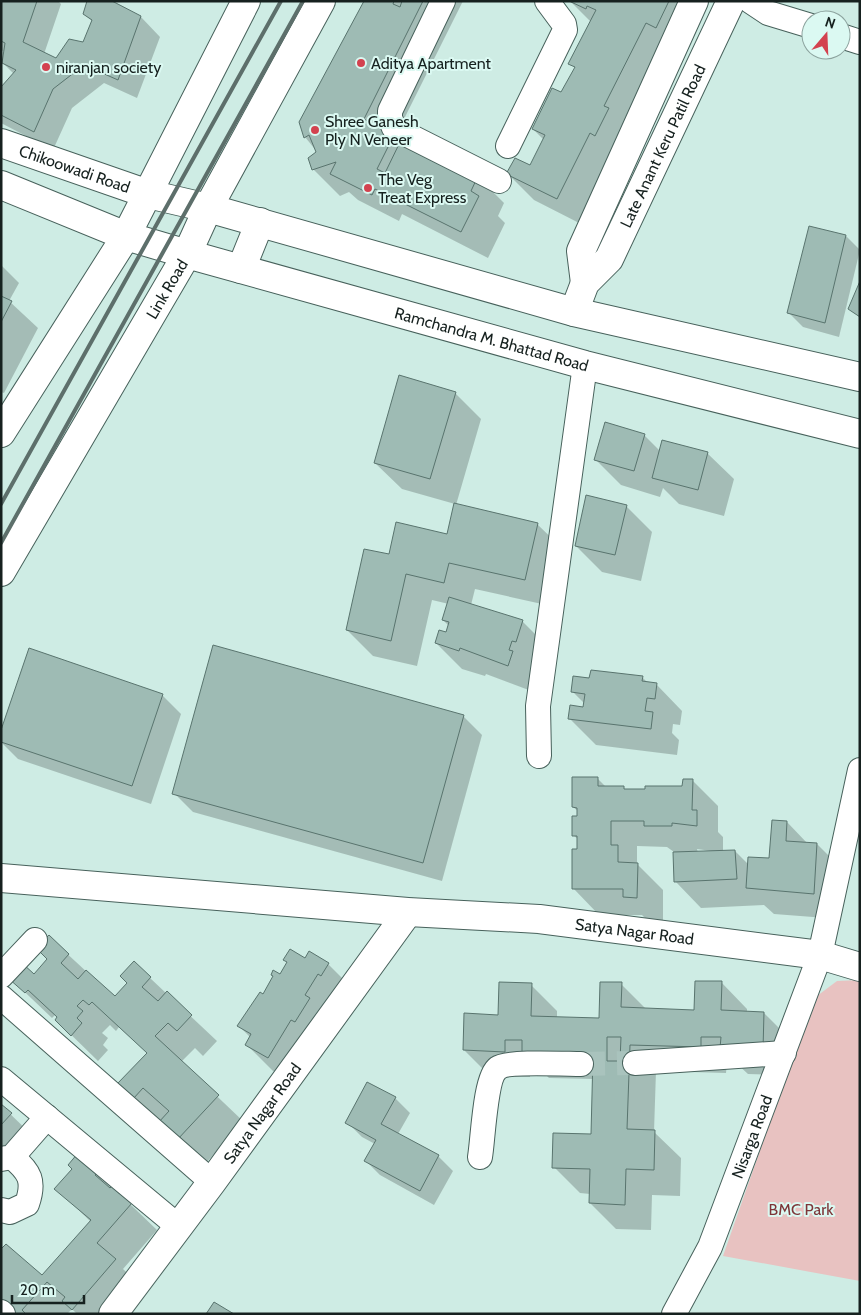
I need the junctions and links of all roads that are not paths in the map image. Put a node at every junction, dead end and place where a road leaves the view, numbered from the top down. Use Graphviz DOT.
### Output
graph roads {
  1 [pos="246,1"];
  2 [pos="321,1"];
  3 [pos="443,1"];
  4 [pos="547,1"];
  5 [pos="694,1"];
  6 [pos="731,1"];
  7 [pos="750,1"];
  8 [pos="801,23"];
  9 [pos="1,143"];
  10 [pos="508,146"];
  11 [pos="499,181"];
  12 [pos="1,186"];
  13 [pos="148,194"];
  14 [pos="208,208"];
  15 [pos="260,222"];
  16 [pos="126,236"];
  17 [pos="187,254"];
  18 [pos="242,269"];
  19 [pos="585,283"];
  20 [pos="574,312"];
  21 [pos="585,365"];
  22 [pos="860,377"];
  23 [pos="1,432"];
  24 [pos="860,434"];
  25 [pos="1,572"];
  26 [pos="539,756"];
  27 [pos="860,770"];
  28 [pos="1,878"];
  29 [pos="408,912"];
  30 [pos="35,940"];
  31 [pos="820,955"];
  32 [pos="860,966"];
  33 [pos="1,976"];
  34 [pos="1,997"];
  35 [pos="784,1053"];
  36 [pos="635,1063"];
  37 [pos="581,1064"];
  38 [pos="1,1079"];
  39 [pos="47,1117"];
  40 [pos="480,1157"];
  41 [pos="7,1158"];
  42 [pos="212,1182"];
  43 [pos="1,1210"];
  44 [pos="179,1227"];
  45 [pos="113,1314"];
  46 [pos="674,1314"];
  1 -- 13 [label="main road"];
  2 -- 14 [label="main road, Link Road"];
  3 -- 11 [label="street"];
  4 -- 10 [label="street"];
  5 -- 19 [label="main road, Late Anant Keru Patil Road"];
  6 -- 19 [label="main road, Late Anant Keru Patil Road"];
  7 -- 8 [label="street"];
  9 -- 13 [label="main road, Chikoowadi Road"];
  12 -- 16 [label="main road"];
  13 -- 14 [label="main road"];
  13 -- 16 [label="main road"];
  14 -- 15 [label="main road"];
  14 -- 17 [label="main road, Link Road"];
  15 -- 18 [label="main road"];
  15 -- 20 [label="main road"];
  16 -- 17 [label="main road, Ramchandra M. Bhattad Road"];
  16 -- 23 [label="main road"];
  17 -- 18 [label="main road, Ramchandra M. Bhattad Road"];
  17 -- 25 [label="main road, Link Road"];
  18 -- 21 [label="main road, Ramchandra M. Bhattad Road"];
  19 -- 20 [label="main road, Late Anant Keru Patil Road"];
  20 -- 22 [label="main road"];
  21 -- 24 [label="main road, Ramchandra M. Bhattad Road"];
  21 -- 26 [label="street"];
  27 -- 31 [label="street, Nisarga Road"];
  28 -- 29 [label="main road, Satya Nagar Road"];
  29 -- 31 [label="main road, Satya Nagar Road"];
  29 -- 42 [label="main road, Satya Nagar Road"];
  30 -- 33 [label="street"];
  31 -- 32 [label="main road, Satya Nagar Road"];
  31 -- 35 [label="street, Nisarga Road"];
  34 -- 42 [label="street"];
  35 -- 36 [label="street"];
  35 -- 46 [label="street, Nisarga Road"];
  37 -- 40 [label="street"];
  38 -- 39 [label="street"];
  39 -- 41 [label="street"];
  39 -- 44 [label="street"];
  41 -- 43 [label="street"];
  42 -- 44 [label="main road, Satya Nagar Road"];
  44 -- 45 [label="main road, Satya Nagar Road"];
}
